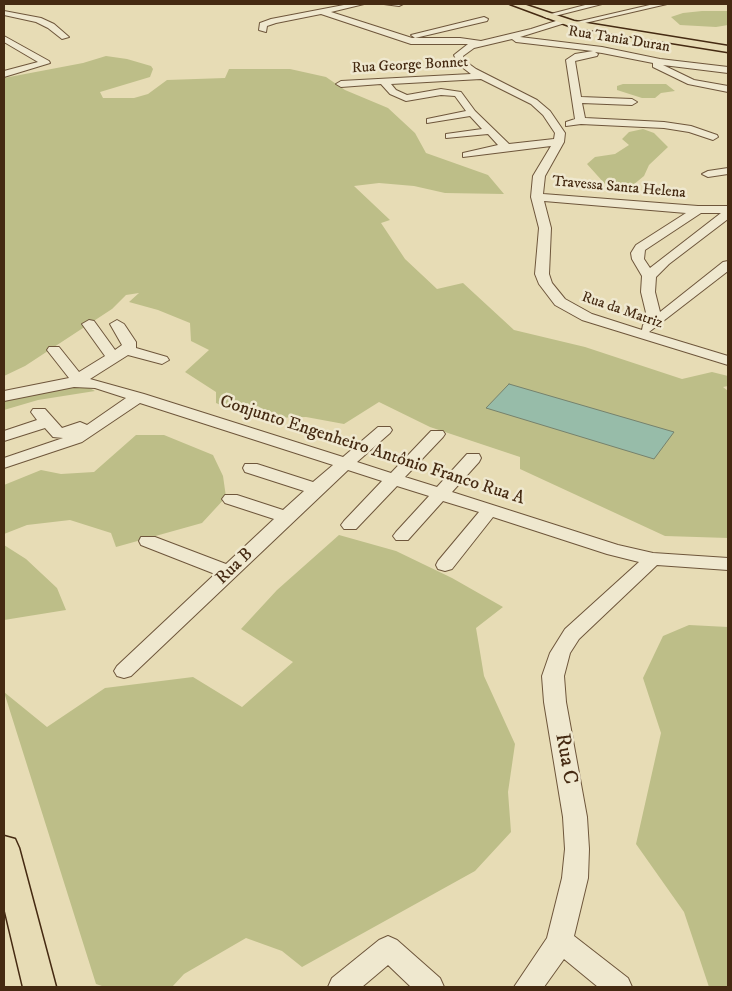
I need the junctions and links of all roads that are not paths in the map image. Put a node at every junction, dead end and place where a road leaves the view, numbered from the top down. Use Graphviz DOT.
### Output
graph roads {
  1 [pos="360,4"];
  2 [pos="388,4"];
  3 [pos="399,4"];
  4 [pos="515,4"];
  5 [pos="598,4"];
  6 [pos="664,4"];
  7 [pos="322,12"];
  8 [pos="4,13"];
  9 [pos="546,16"];
  10 [pos="287,18"];
  11 [pos="484,19"];
  12 [pos="271,22"];
  13 [pos="567,23"];
  14 [pos="263,30"];
  15 [pos="65,37"];
  16 [pos="400,38"];
  17 [pos="504,38"];
  18 [pos="4,39"];
  19 [pos="478,43"];
  20 [pos="728,49"];
  21 [pos="608,51"];
  22 [pos="648,60"];
  23 [pos="728,70"];
  24 [pos="4,74"];
  25 [pos="481,76"];
  26 [pos="383,81"];
  27 [pos="340,84"];
  28 [pos="725,89"];
  29 [pos="728,98"];
  30 [pos="577,100"];
  31 [pos="632,102"];
  32 [pos="472,113"];
  33 [pos="655,114"];
  34 [pos="580,116"];
  35 [pos="431,121"];
  36 [pos="555,124"];
  37 [pos="491,131"];
  38 [pos="450,136"];
  39 [pos="713,137"];
  40 [pos="559,142"];
  41 [pos="506,147"];
  42 [pos="467,155"];
  43 [pos="728,171"];
  44 [pos="708,174"];
  45 [pos="537,197"];
  46 [pos="728,209"];
  47 [pos="698,210"];
  48 [pos="728,213"];
  49 [pos="728,265"];
  50 [pos="649,276"];
  51 [pos="655,321"];
  52 [pos="89,324"];
  53 [pos="117,324"];
  54 [pos="640,335"];
  55 [pos="54,350"];
  56 [pos="127,350"];
  57 [pos="113,358"];
  58 [pos="162,360"];
  59 [pos="728,361"];
  60 [pos="76,380"];
  61 [pos="4,396"];
  62 [pos="139,397"];
  63 [pos="110,417"];
  64 [pos="384,430"];
  65 [pos="437,434"];
  66 [pos="4,436"];
  67 [pos="473,458"];
  68 [pos="345,462"];
  69 [pos="4,464"];
  70 [pos="251,468"];
  71 [pos="394,479"];
  72 [pos="316,489"];
  73 [pos="440,494"];
  74 [pos="232,499"];
  75 [pos="490,510"];
  76 [pos="287,518"];
  77 [pos="350,524"];
  78 [pos="402,536"];
  79 [pos="148,542"];
  80 [pos="653,559"];
  81 [pos="728,564"];
  82 [pos="445,565"];
  83 [pos="229,572"];
  84 [pos="124,671"];
  85 [pos="4,848"];
  86 [pos="560,940"];
  87 [pos="40,987"];
  88 [pos="342,987"];
  89 [pos="430,987"];
  90 [pos="528,987"];
  91 [pos="618,987"];
  1 -- 7 [label="street"];
  2 -- 3 [label="street"];
  4 -- 9 [label="main road"];
  5 -- 9 [label="street"];
  6 -- 13 [label="street"];
  7 -- 10 [label="street"];
  7 -- 16 [label="street"];
  8 -- 15 [label="street"];
  9 -- 13 [label="main road"];
  10 -- 12 [label="street"];
  10 -- 12 [label="street"];
  11 -- 16 [label="street"];
  12 -- 14 [label="street"];
  13 -- 17 [label="street"];
  13 -- 20 [label="main road"];
  16 -- 19 [label="street"];
  17 -- 19 [label="street"];
  17 -- 21 [label="street, Rua Tania Duran"];
  18 -- 24 [label="street"];
  19 -- 25 [label="street"];
  21 -- 22 [label="street, Rua Tania Duran"];
  21 -- 30 [label="street"];
  22 -- 23 [label="street, Rua Tania Duran"];
  22 -- 28 [label="street"];
  25 -- 26 [label="street, Rua George Bonnet"];
  25 -- 36 [label="street"];
  26 -- 27 [label="street, Rua George Bonnet"];
  26 -- 32 [label="street"];
  28 -- 29 [label="street"];
  30 -- 31 [label="street"];
  30 -- 34 [label="street"];
  32 -- 35 [label="street"];
  32 -- 37 [label="street"];
  33 -- 34 [label="street"];
  34 -- 36 [label="street"];
  34 -- 39 [label="street"];
  36 -- 40 [label="street"];
  37 -- 38 [label="street"];
  37 -- 41 [label="street"];
  40 -- 41 [label="street"];
  40 -- 45 [label="street, Rua da Matriz"];
  41 -- 42 [label="street"];
  43 -- 44 [label="street"];
  45 -- 47 [label="street, Travessa Santa Helena"];
  45 -- 54 [label="street, Rua da Matriz"];
  46 -- 47 [label="street, Travessa Santa Helena"];
  47 -- 50 [label="street"];
  48 -- 50 [label="street"];
  49 -- 51 [label="street"];
  50 -- 51 [label="street"];
  51 -- 54 [label="street"];
  52 -- 57 [label="street"];
  53 -- 56 [label="street"];
  54 -- 59 [label="street, Rua da Matriz"];
  55 -- 60 [label="street"];
  56 -- 57 [label="street"];
  56 -- 58 [label="street"];
  57 -- 60 [label="street"];
  60 -- 61 [label="street, Conjunto Engenheiro Antônio Franco Rua A"];
  60 -- 62 [label="street, Conjunto Engenheiro Antônio Franco Rua A"];
  62 -- 63 [label="street"];
  62 -- 68 [label="street, Conjunto Engenheiro Antônio Franco Rua A"];
  63 -- 66 [label="street"];
  63 -- 69 [label="street"];
  64 -- 68 [label="street, Rua B"];
  65 -- 71 [label="street"];
  67 -- 73 [label="street"];
  68 -- 71 [label="street, Conjunto Engenheiro Antônio Franco Rua A"];
  68 -- 72 [label="street, Rua B"];
  70 -- 72 [label="street"];
  71 -- 73 [label="street, Conjunto Engenheiro Antônio Franco Rua A"];
  71 -- 77 [label="street"];
  72 -- 76 [label="street, Rua B"];
  73 -- 75 [label="street, Conjunto Engenheiro Antônio Franco Rua A"];
  73 -- 78 [label="street"];
  74 -- 76 [label="street"];
  75 -- 80 [label="street, Conjunto Engenheiro Antônio Franco Rua A"];
  75 -- 82 [label="street"];
  76 -- 83 [label="street, Rua B"];
  79 -- 83 [label="street"];
  80 -- 81 [label="street, Conjunto Engenheiro Antônio Franco Rua A"];
  80 -- 86 [label="street, Rua C"];
  83 -- 84 [label="street, Rua B"];
  85 -- 87 [label="main road"];
  86 -- 90 [label="street, Rua C"];
  86 -- 91 [label="street"];
  88 -- 89 [label="street"];
}
